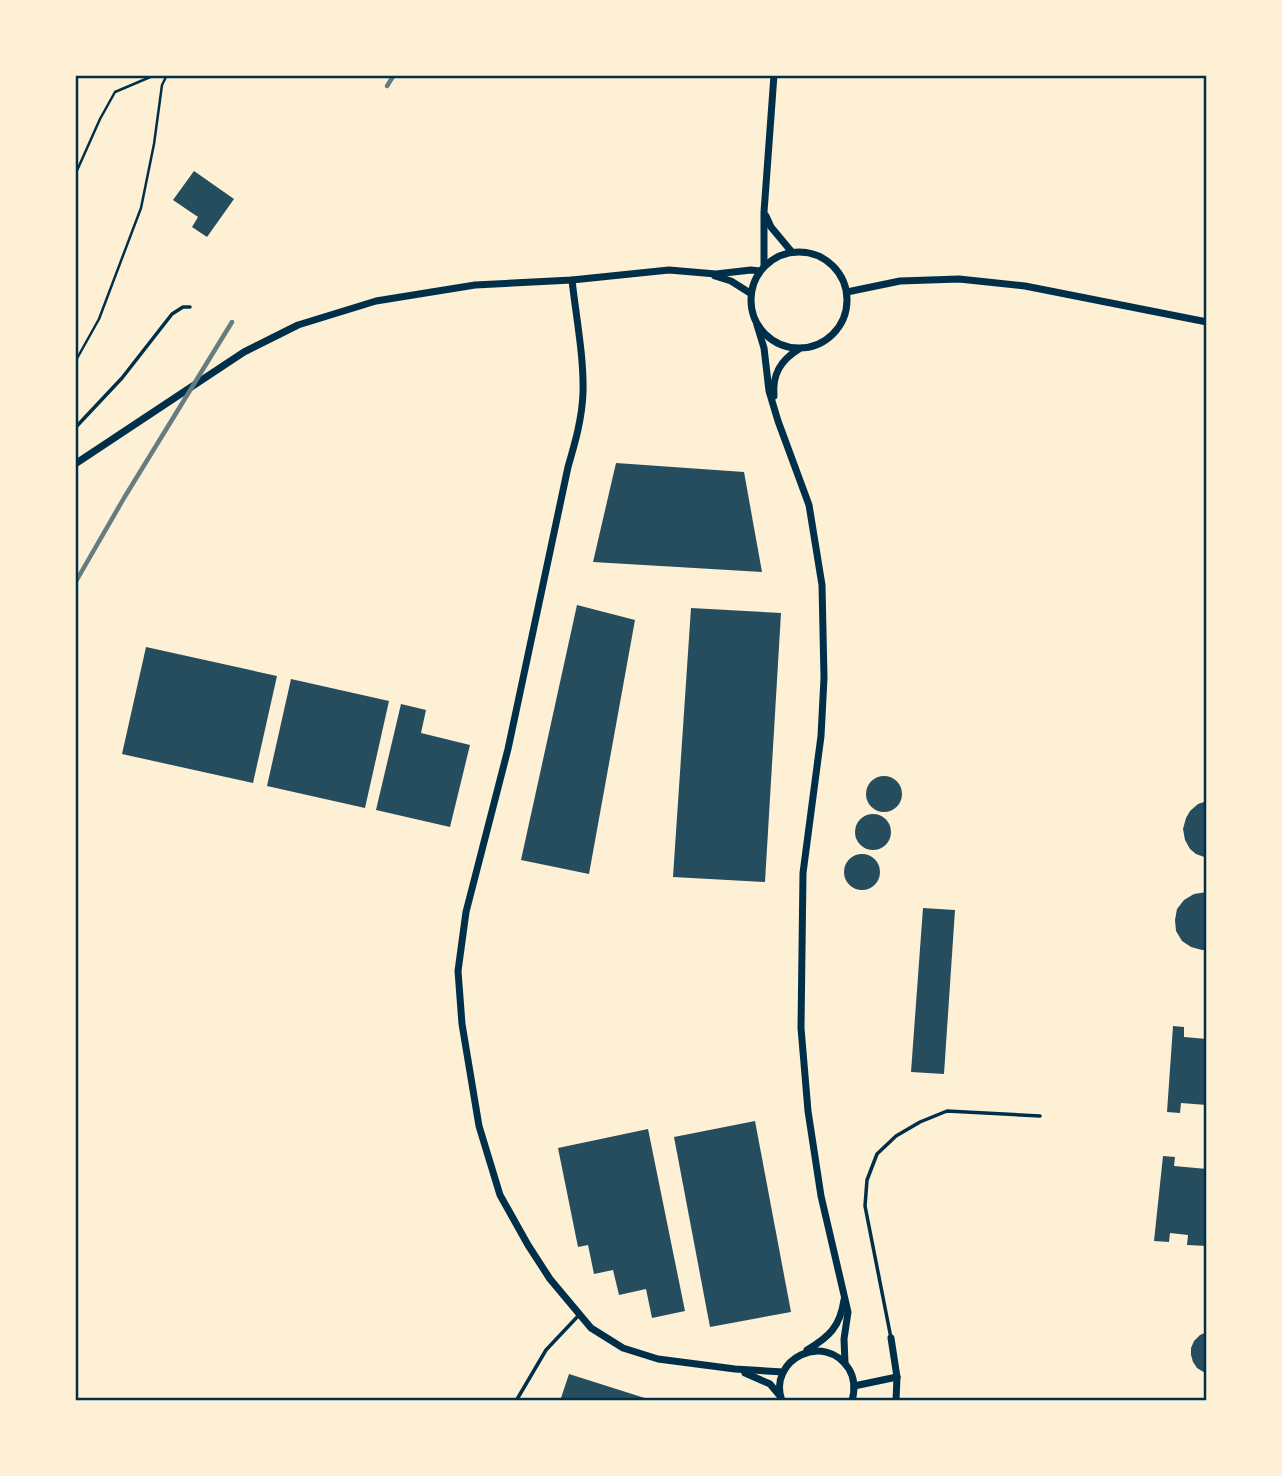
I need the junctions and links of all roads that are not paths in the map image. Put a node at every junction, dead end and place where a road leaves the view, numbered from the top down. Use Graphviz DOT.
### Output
graph roads {
  1 [pos="774,75"];
  2 [pos="764,212"];
  3 [pos="791,251"];
  4 [pos="762,269"];
  5 [pos="701,272"];
  6 [pos="572,280"];
  7 [pos="847,292"];
  8 [pos="750,293"];
  9 [pos="190,307"];
  10 [pos="1207,322"];
  11 [pos="757,326"];
  12 [pos="799,348"];
  13 [pos="778,421"];
  14 [pos="75,428"];
  15 [pos="75,464"];
  16 [pos="1040,1116"];
  17 [pos="844,1293"];
  18 [pos="579,1315"];
  19 [pos="891,1338"];
  20 [pos="800,1355"];
  21 [pos="845,1363"];
  22 [pos="735,1369"];
  23 [pos="783,1372"];
  24 [pos="897,1377"];
  25 [pos="854,1386"];
  26 [pos="781,1398"];
  27 [pos="516,1401"];
  28 [pos="852,1401"];
  29 [pos="896,1401"];
  1 -- 2 [label="street"];
  2 -- 3 [label="street"];
  2 -- 4 [label="street"];
  3 -- 4 [label="street"];
  3 -- 7 [label="street"];
  4 -- 5 [label="street"];
  4 -- 8 [label="street"];
  5 -- 6 [label="street"];
  5 -- 8 [label="street"];
  6 -- 15 [label="street"];
  6 -- 18 [label="street"];
  7 -- 10 [label="street"];
  7 -- 12 [label="street"];
  8 -- 11 [label="street"];
  9 -- 14 [label="lane"];
  11 -- 12 [label="street"];
  11 -- 13 [label="street"];
  12 -- 13 [label="street"];
  13 -- 17 [label="street"];
  16 -- 19 [label="lane"];
  17 -- 20 [label="street"];
  17 -- 21 [label="street"];
  18 -- 22 [label="street"];
  18 -- 27 [label="lane"];
  19 -- 24 [label="street"];
  20 -- 21 [label="street"];
  20 -- 23 [label="street"];
  21 -- 25 [label="street"];
  22 -- 23 [label="street"];
  22 -- 26 [label="street"];
  23 -- 26 [label="street"];
  24 -- 25 [label="street"];
  24 -- 29 [label="street"];
  25 -- 28 [label="street"];
}
